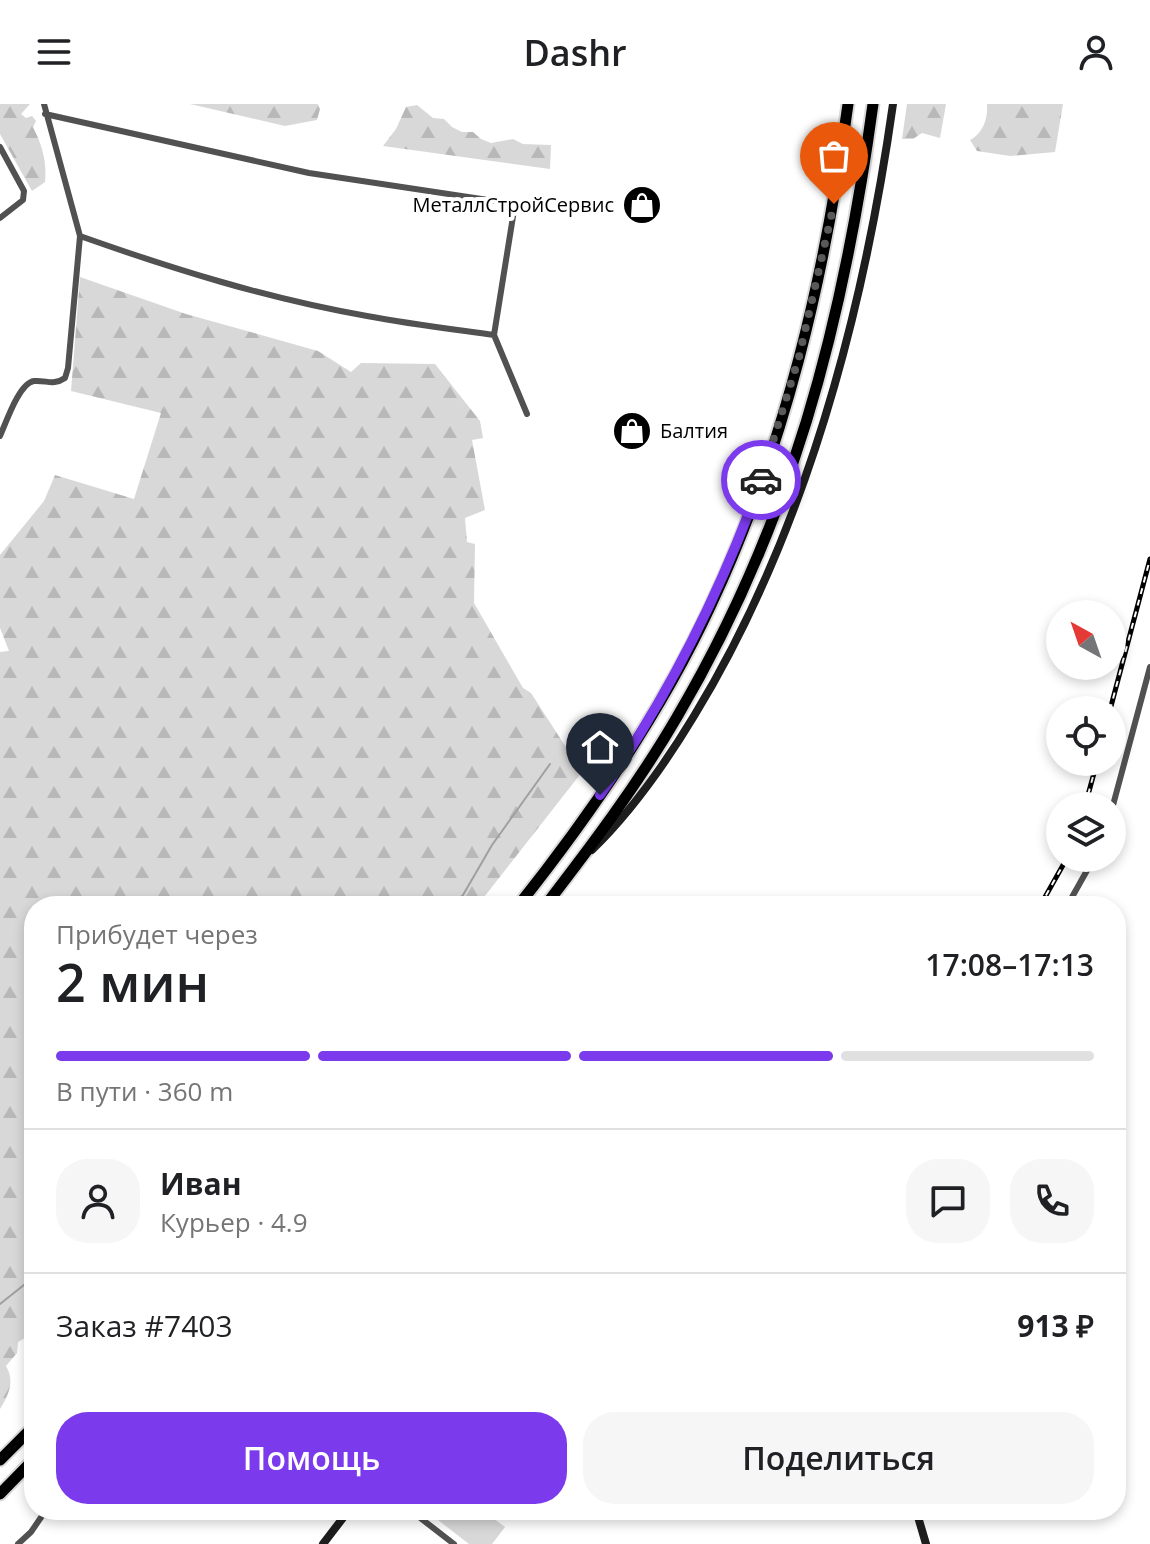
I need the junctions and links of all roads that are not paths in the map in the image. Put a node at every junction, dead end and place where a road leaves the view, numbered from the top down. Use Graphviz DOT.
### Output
graph roads {
  1 [pos="44,104"];
  2 [pos="848,104"];
  3 [pos="873,104"];
  4 [pos="893,104"];
  5 [pos="45,114"];
  6 [pos="0,147"];
  7 [pos="0,218"];
  8 [pos="80,236"];
  9 [pos="494,335"];
  10 [pos="527,414"];
  11 [pos="0,436"];
  12 [pos="1150,667"];
  13 [pos="1117,792"];
  14 [pos="579,861"];
  15 [pos="1086,872"];
  16 [pos="526,896"];
  17 [pos="553,896"];
  18 [pos="1073,896"];
  19 [pos="24,1436"];
  20 [pos="0,1460"];
  21 [pos="24,1469"];
  22 [pos="0,1496"];
  23 [pos="39,1520"];
  24 [pos="341,1520"];
  25 [pos="423,1520"];
  26 [pos="918,1520"];
  27 [pos="18,1544"];
  28 [pos="323,1544"];
  29 [pos="454,1544"];
  30 [pos="926,1544"];
  1 -- 5 [label="street"];
  2 -- 16 [label="highway"];
  3 -- 14 [label="highway"];
  4 -- 14 [label="street"];
  5 -- 8 [label="street"];
  5 -- 9 [label="street"];
  6 -- 7 [label="street"];
  8 -- 9 [label="street"];
  8 -- 11 [label="street"];
  9 -- 10 [label="street"];
  12 -- 13 [label="street"];
  14 -- 17 [label="highway"];
  15 -- 18 [label="street"];
  19 -- 20 [label="highway"];
  21 -- 22 [label="highway"];
  23 -- 27 [label="street"];
  24 -- 28 [label="street"];
  25 -- 29 [label="street"];
  26 -- 30 [label="street"];
}
